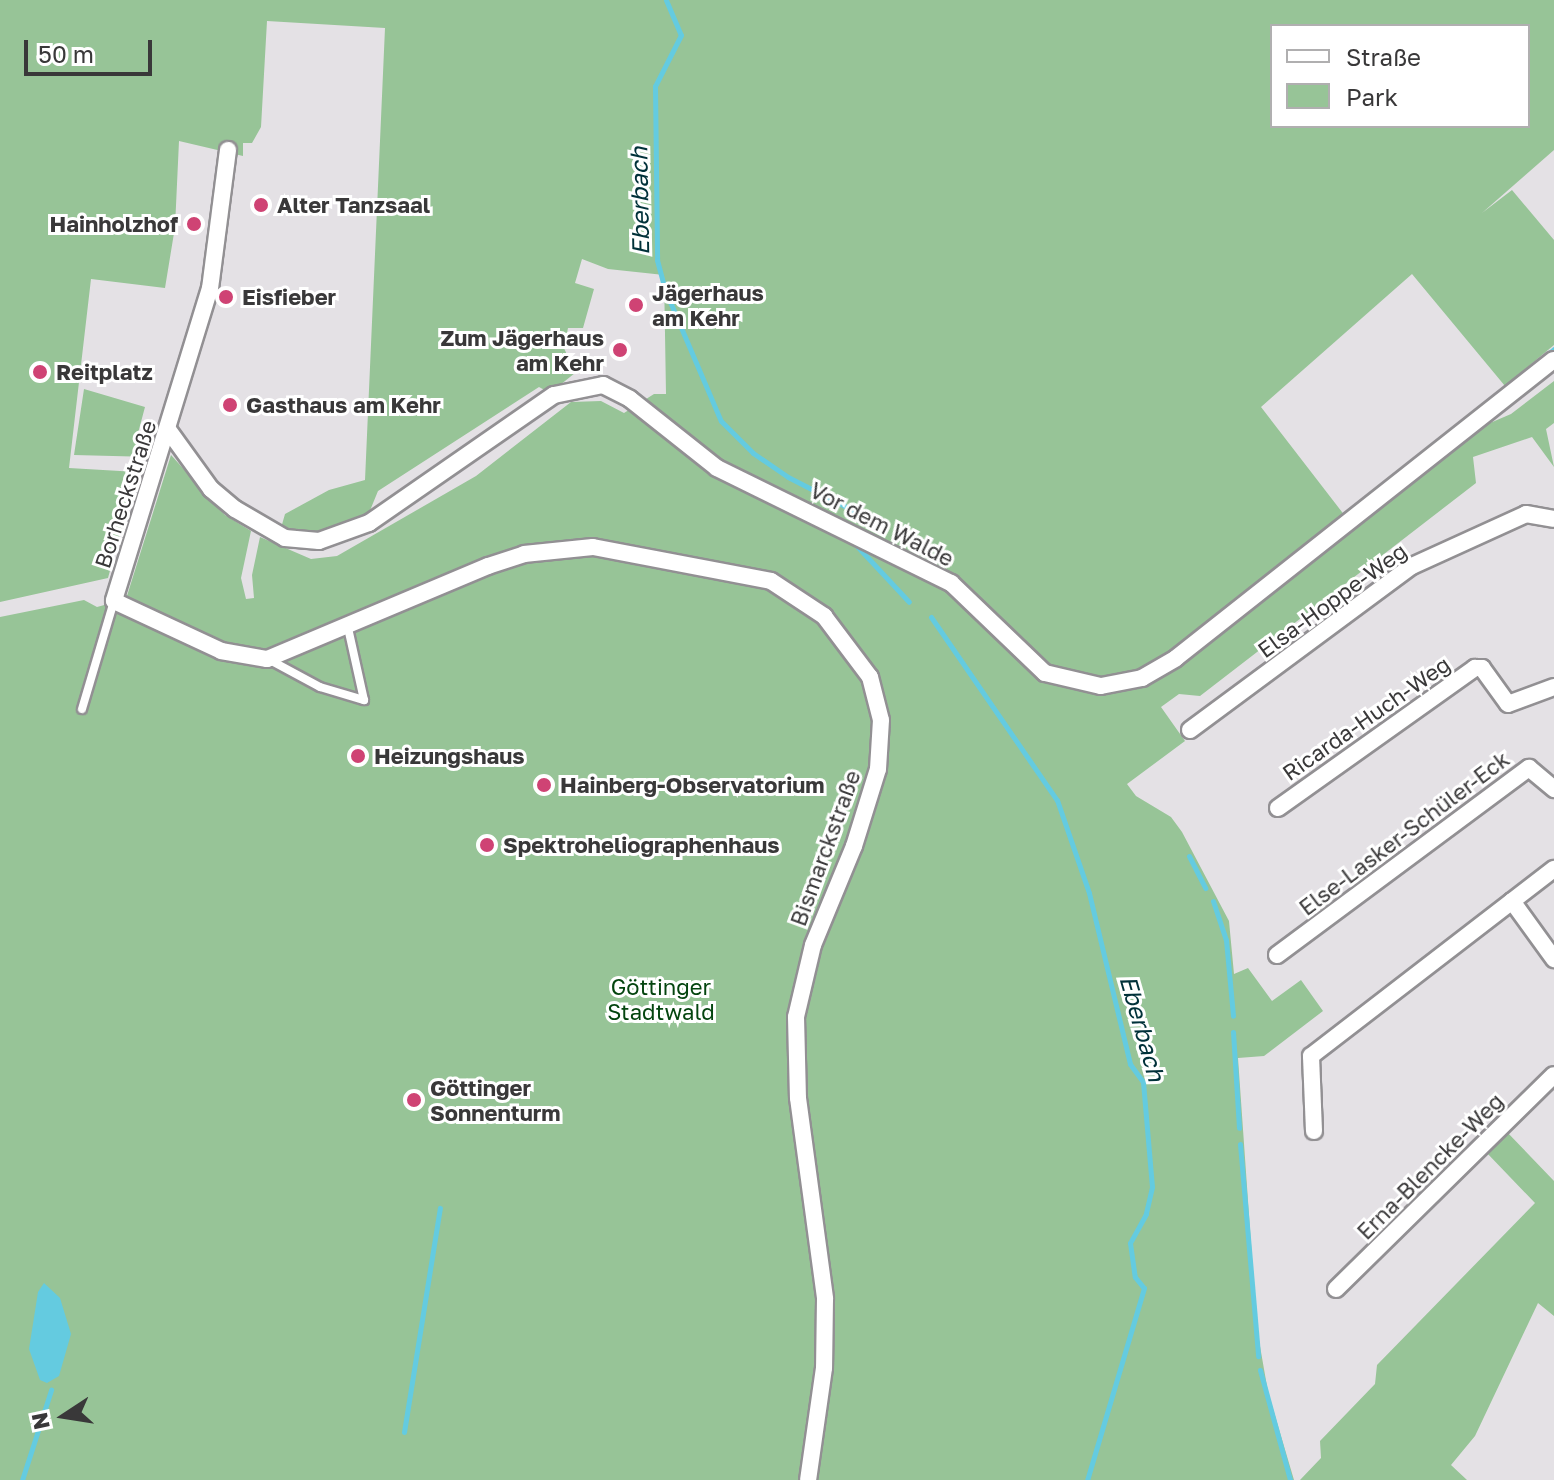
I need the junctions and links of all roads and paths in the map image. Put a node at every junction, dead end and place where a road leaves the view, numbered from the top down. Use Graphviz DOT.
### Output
graph roads {
  1 [pos="228,150"];
  2 [pos="1554,360"];
  3 [pos="169,431"];
  4 [pos="1554,519"];
  5 [pos="114,601"];
  6 [pos="348,628"];
  7 [pos="267,659"];
  8 [pos="1554,687"];
  9 [pos="82,709"];
  10 [pos="1190,730"];
  11 [pos="1554,789"];
  12 [pos="1278,808"];
  13 [pos="1554,869"];
  14 [pos="1512,901"];
  15 [pos="1277,955"];
  16 [pos="1554,959"];
  17 [pos="1554,1075"];
  18 [pos="1314,1131"];
  19 [pos="1336,1289"];
  20 [pos="808,1480"];
  1 -- 3 [label="street, Borheckstraße"];
  2 -- 3 [label="street, Vor dem Walde"];
  3 -- 5 [label="street, Borheckstraße"];
  4 -- 10 [label="street, Elsa-Hoppe-Weg"];
  5 -- 7 [label="street"];
  5 -- 9 [label="lane, Borheckstraße"];
  6 -- 7 [label="street, Bismarckstraße"];
  6 -- 7 [label="lane"];
  6 -- 20 [label="street, Bismarckstraße"];
  8 -- 12 [label="street, Ricarda-Huch-Weg"];
  11 -- 15 [label="street, Else-Lasker-Schüler-Eck"];
  13 -- 14 [label="street"];
  14 -- 16 [label="street"];
  14 -- 18 [label="street"];
  17 -- 19 [label="street, Erna-Blencke-Weg"];
}
